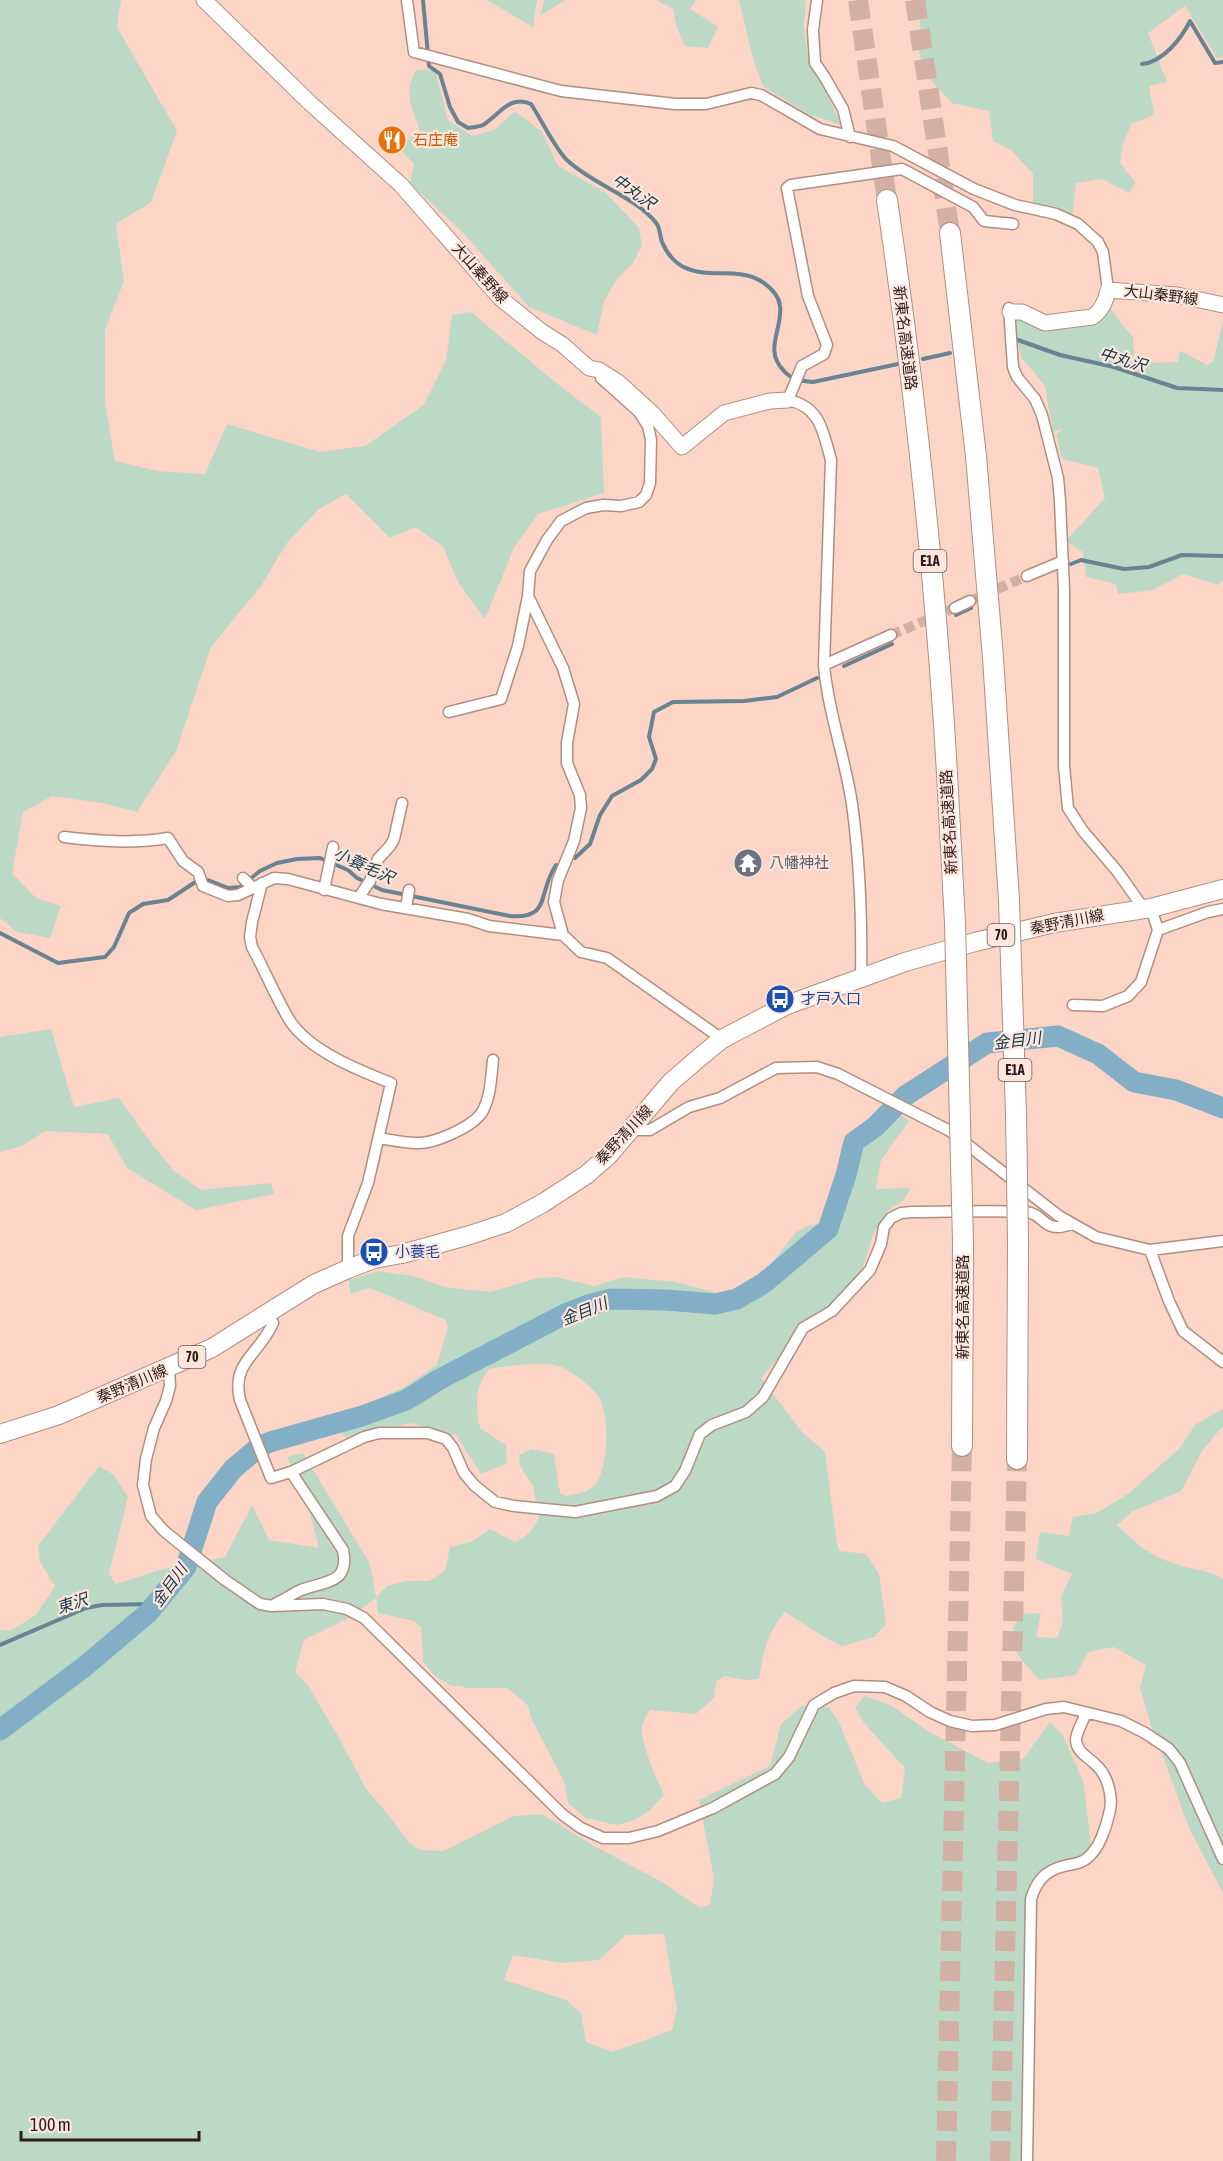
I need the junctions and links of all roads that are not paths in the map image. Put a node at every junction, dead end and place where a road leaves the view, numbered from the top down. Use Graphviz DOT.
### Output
graph roads {
  1 [pos="204,0"];
  2 [pos="407,0"];
  3 [pos="817,0"];
  4 [pos="850,137"];
  5 [pos="887,200"];
  6 [pos="1013,224"];
  7 [pos="950,233"];
  8 [pos="1108,290"];
  9 [pos="1223,305"];
  10 [pos="1009,310"];
  11 [pos="589,368"];
  12 [pos="791,393"];
  13 [pos="1063,561"];
  14 [pos="1027,576"];
  15 [pos="528,596"];
  16 [pos="970,601"];
  17 [pos="955,608"];
  18 [pos="891,635"];
  19 [pos="824,665"];
  20 [pos="449,712"];
  21 [pos="402,803"];
  22 [pos="64,837"];
  23 [pos="332,851"];
  24 [pos="243,878"];
  25 [pos="257,886"];
  26 [pos="1223,889"];
  27 [pos="324,890"];
  28 [pos="410,890"];
  29 [pos="360,896"];
  30 [pos="406,905"];
  31 [pos="1148,908"];
  32 [pos="1223,909"];
  33 [pos="1158,930"];
  34 [pos="563,935"];
  35 [pos="861,978"];
  36 [pos="1073,1005"];
  37 [pos="722,1039"];
  38 [pos="493,1060"];
  39 [pos="632,1130"];
  40 [pos="379,1138"];
  41 [pos="1071,1224"];
  42 [pos="1223,1241"];
  43 [pos="1150,1250"];
  44 [pos="348,1269"];
  45 [pos="268,1314"];
  46 [pos="1223,1362"];
  47 [pos="169,1368"];
  48 [pos="0,1434"];
  49 [pos="962,1446"];
  50 [pos="1017,1459"];
  51 [pos="291,1472"];
  52 [pos="272,1606"];
  53 [pos="1086,1713"];
  54 [pos="1223,1859"];
  55 [pos="1027,2161"];
  1 -- 11 [label="main road, 大山秦野線"];
  2 -- 4 [label="street"];
  3 -- 4 [label="street"];
  4 -- 8 [label="street"];
  5 -- 49 [label="highway, 新東名高速道路 / E1A, bridge"];
  6 -- 12 [label="street"];
  7 -- 50 [label="highway, E1A, bridge"];
  8 -- 9 [label="main road, 大山秦野線"];
  8 -- 10 [label="main road, 大山秦野線"];
  10 -- 13 [label="street"];
  11 -- 12 [label="main road, 大山秦野線"];
  11 -- 15 [label="street"];
  12 -- 19 [label="street"];
  13 -- 14 [label="street"];
  13 -- 31 [label="street"];
  15 -- 20 [label="street"];
  15 -- 34 [label="street"];
  16 -- 17 [label="street"];
  18 -- 19 [label="street"];
  19 -- 35 [label="street"];
  21 -- 29 [label="street"];
  22 -- 25 [label="street"];
  23 -- 27 [label="street"];
  24 -- 25 [label="street"];
  25 -- 27 [label="street"];
  25 -- 40 [label="street"];
  26 -- 31 [label="main road, 秦野清川線 / 70"];
  27 -- 29 [label="street"];
  28 -- 30 [label="street"];
  29 -- 30 [label="street"];
  30 -- 34 [label="street"];
  31 -- 33 [label="street"];
  31 -- 35 [label="main road, 秦野清川線 / 70"];
  32 -- 33 [label="street"];
  33 -- 36 [label="street"];
  34 -- 37 [label="street"];
  35 -- 37 [label="main road, 秦野清川線 / 70"];
  37 -- 39 [label="main road, 秦野清川線 / 70"];
  38 -- 40 [label="street"];
  39 -- 41 [label="street"];
  39 -- 44 [label="main road, 秦野清川線 / 70"];
  40 -- 44 [label="street"];
  41 -- 43 [label="street"];
  41 -- 51 [label="street"];
  42 -- 43 [label="street"];
  43 -- 46 [label="street"];
  44 -- 45 [label="main road, 秦野清川線 / 70"];
  45 -- 47 [label="main road, 秦野清川線 / 70"];
  45 -- 51 [label="street"];
  47 -- 48 [label="main road, 秦野清川線 / 70"];
  47 -- 52 [label="street"];
  51 -- 52 [label="street"];
  52 -- 53 [label="street"];
  53 -- 54 [label="street"];
  53 -- 55 [label="street"];
}
